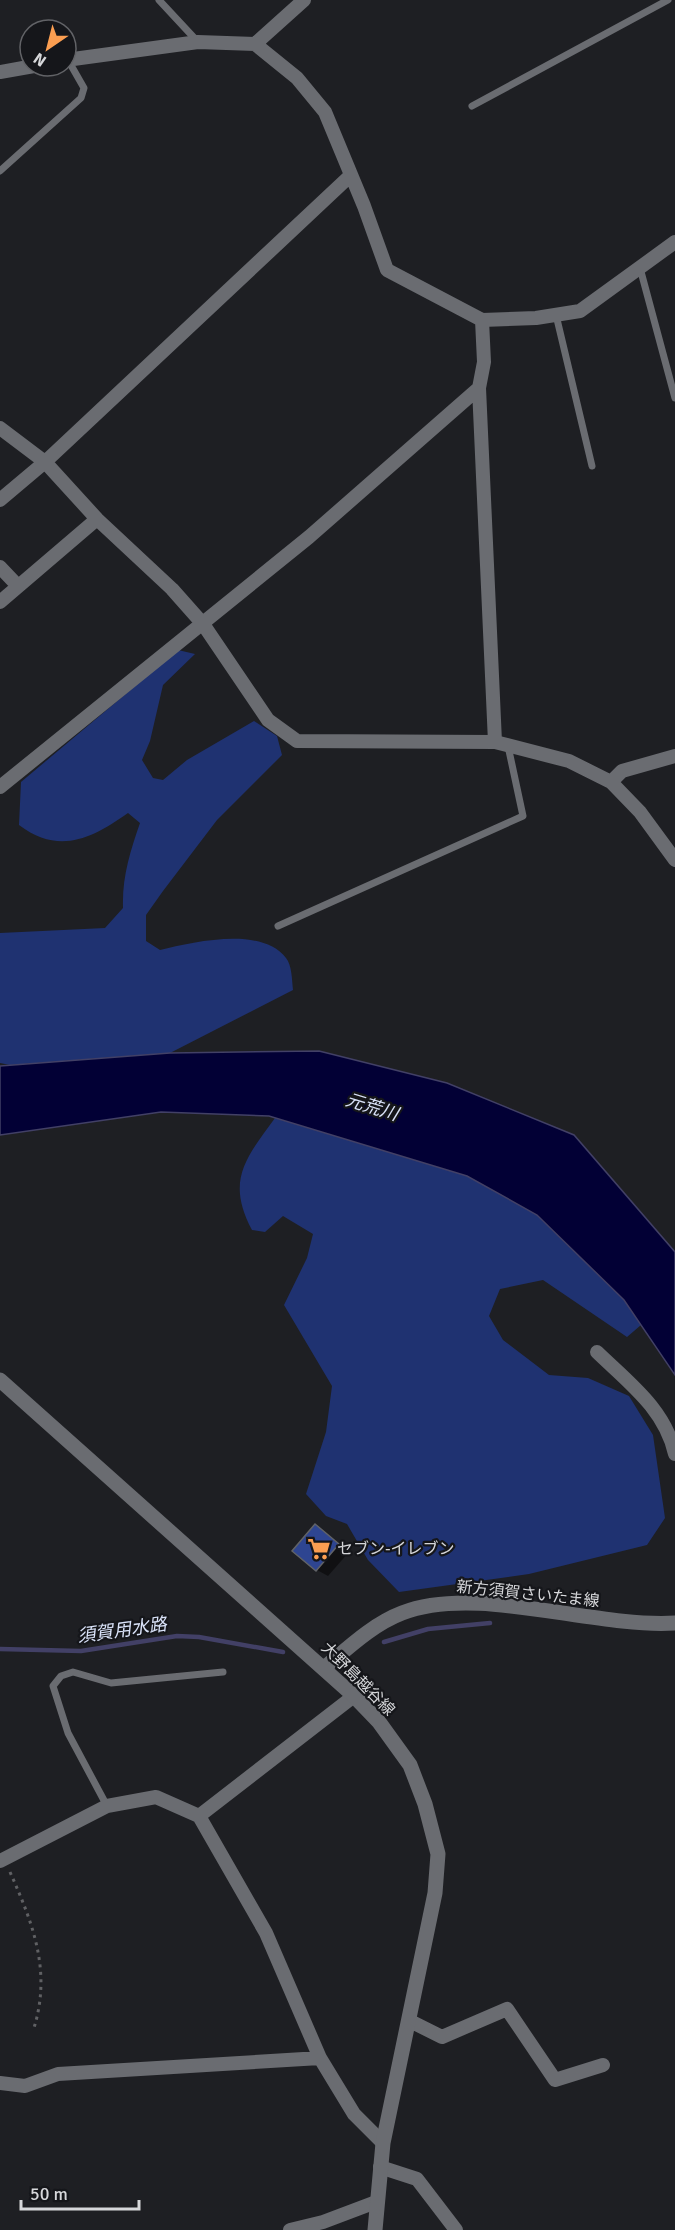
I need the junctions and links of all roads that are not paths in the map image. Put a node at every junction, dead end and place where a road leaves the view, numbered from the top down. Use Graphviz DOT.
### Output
graph roads {
  1 [pos="159,0"];
  2 [pos="304,0"];
  3 [pos="668,0"];
  4 [pos="198,42"];
  5 [pos="255,44"];
  6 [pos="78,58"];
  7 [pos="18,69"];
  8 [pos="0,72"];
  9 [pos="78,78"];
  10 [pos="472,106"];
  11 [pos="0,171"];
  12 [pos="351,175"];
  13 [pos="675,242"];
  14 [pos="640,268"];
  15 [pos="556,315"];
  16 [pos="482,320"];
  17 [pos="479,388"];
  18 [pos="675,398"];
  19 [pos="0,428"];
  20 [pos="45,462"];
  21 [pos="592,466"];
  22 [pos="0,500"];
  23 [pos="97,519"];
  24 [pos="0,567"];
  25 [pos="18,586"];
  26 [pos="0,602"];
  27 [pos="202,624"];
  28 [pos="501,744"];
  29 [pos="675,756"];
  30 [pos="611,782"];
  31 [pos="0,787"];
  32 [pos="670,842"];
  33 [pos="675,860"];
  34 [pos="278,926"];
  35 [pos="597,1352"];
  36 [pos="0,1380"];
  37 [pos="675,1454"];
  38 [pos="675,1623"];
  39 [pos="324,1668"];
  40 [pos="223,1672"];
  41 [pos="354,1696"];
  42 [pos="107,1806"];
  43 [pos="200,1816"];
  44 [pos="2,1860"];
  45 [pos="410,2021"];
  46 [pos="320,2058"];
  47 [pos="603,2065"];
  48 [pos="0,2083"];
  49 [pos="383,2143"];
  50 [pos="380,2167"];
  51 [pos="376,2202"];
  52 [pos="290,2230"];
  53 [pos="375,2230"];
  54 [pos="456,2230"];
  1 -- 4 [label="lane"];
  2 -- 5 [label="street"];
  3 -- 10 [label="lane"];
  4 -- 5 [label="street"];
  4 -- 6 [label="street"];
  5 -- 12 [label="street"];
  7 -- 8 [label="street"];
  9 -- 11 [label="lane"];
  12 -- 16 [label="street"];
  12 -- 20 [label="street"];
  13 -- 14 [label="street"];
  14 -- 15 [label="street"];
  14 -- 18 [label="lane"];
  15 -- 16 [label="street"];
  15 -- 21 [label="lane"];
  16 -- 17 [label="street"];
  17 -- 27 [label="street"];
  17 -- 28 [label="street"];
  19 -- 20 [label="street"];
  20 -- 22 [label="street"];
  20 -- 23 [label="street"];
  23 -- 25 [label="street"];
  23 -- 27 [label="street"];
  24 -- 25 [label="street"];
  25 -- 26 [label="street"];
  27 -- 28 [label="street"];
  27 -- 31 [label="street"];
  28 -- 30 [label="street"];
  28 -- 34 [label="lane"];
  29 -- 30 [label="street"];
  30 -- 32 [label="street"];
  32 -- 33 [label="street"];
  35 -- 37 [label="street"];
  36 -- 39 [label="main road, 大野島越谷線"];
  38 -- 39 [label="main road, 新方須賀さいたま線"];
  39 -- 41 [label="main road, 大野島越谷線"];
  40 -- 42 [label="lane"];
  41 -- 43 [label="street"];
  41 -- 45 [label="main road, 大野島越谷線"];
  42 -- 43 [label="street"];
  42 -- 44 [label="street"];
  43 -- 46 [label="street"];
  45 -- 47 [label="street"];
  45 -- 49 [label="main road, 大野島越谷線"];
  46 -- 48 [label="street"];
  46 -- 49 [label="street"];
  49 -- 50 [label="main road, 大野島越谷線"];
  50 -- 51 [label="main road, 大野島越谷線"];
  50 -- 54 [label="street"];
  51 -- 52 [label="street"];
  51 -- 53 [label="main road, 大野島越谷線"];
}
